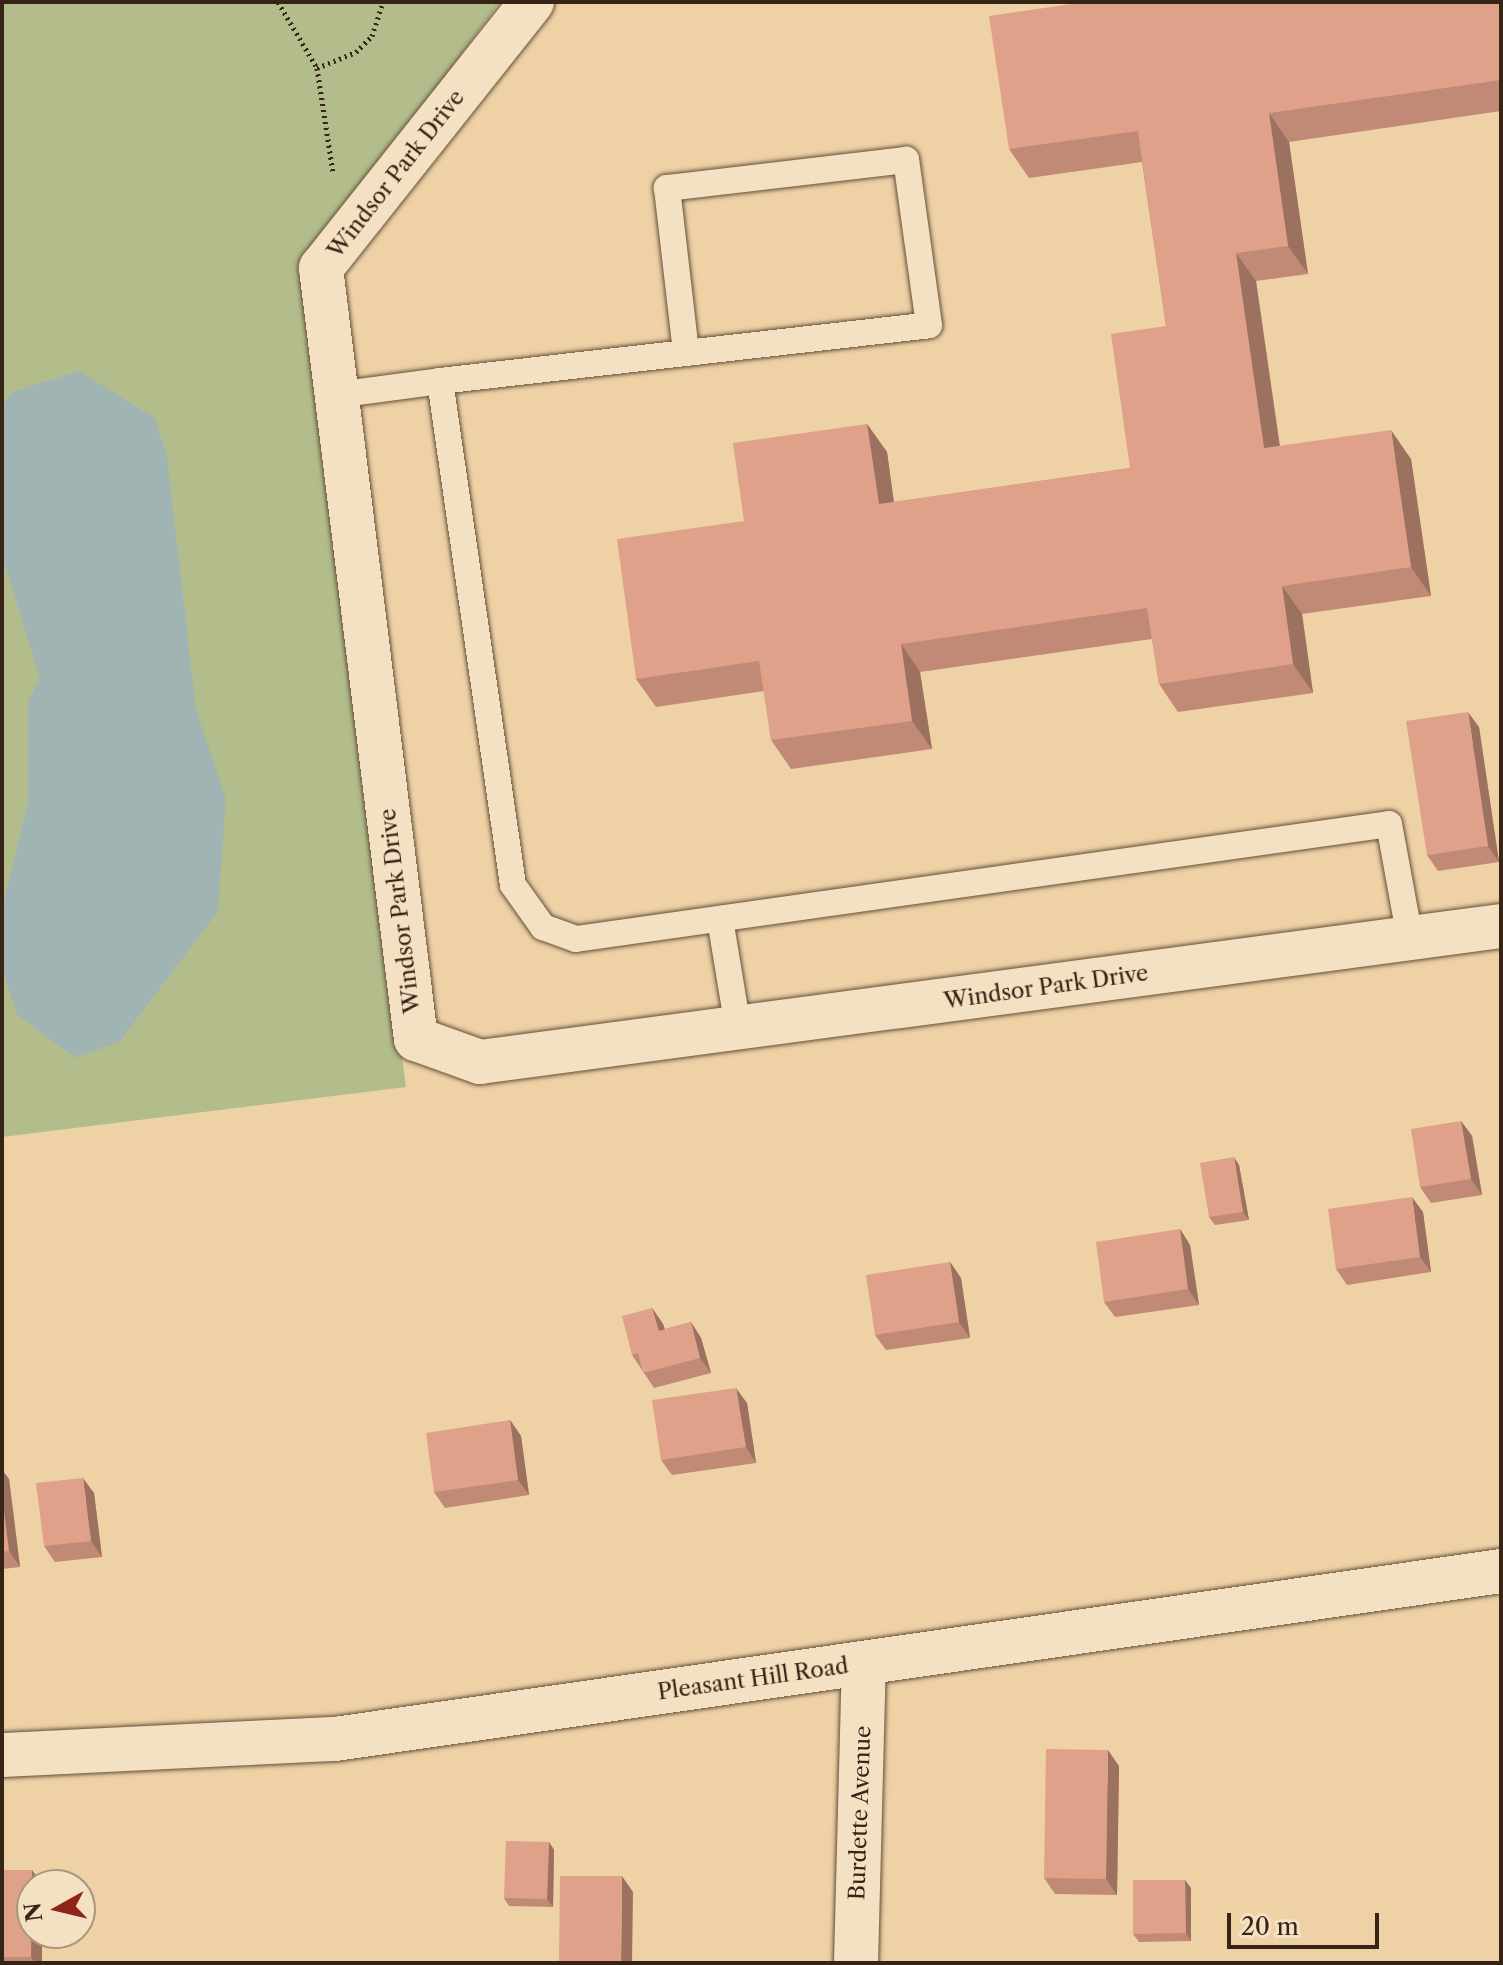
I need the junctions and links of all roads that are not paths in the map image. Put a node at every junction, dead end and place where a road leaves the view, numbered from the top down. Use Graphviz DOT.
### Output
graph roads {
  1 [pos="532,2"];
  2 [pos="686,353"];
  3 [pos="440,381"];
  4 [pos="337,395"];
  5 [pos="720,919"];
  6 [pos="1501,926"];
  7 [pos="1410,938"];
  8 [pos="738,1028"];
  9 [pos="1501,1571"];
  10 [pos="864,1663"];
  11 [pos="2,1755"];
  12 [pos="856,1963"];
  1 -- 4 [label="street, Windsor Park Drive"];
  2 -- 2 [label="lane"];
  2 -- 3 [label="lane"];
  3 -- 4 [label="lane"];
  3 -- 5 [label="lane"];
  4 -- 8 [label="street, Windsor Park Drive"];
  5 -- 7 [label="lane"];
  5 -- 8 [label="lane"];
  6 -- 7 [label="street, Windsor Park Drive"];
  7 -- 8 [label="street, Windsor Park Drive"];
  9 -- 10 [label="street, Pleasant Hill Road"];
  10 -- 11 [label="street, Pleasant Hill Road"];
  10 -- 12 [label="street, Burdette Avenue"];
}
